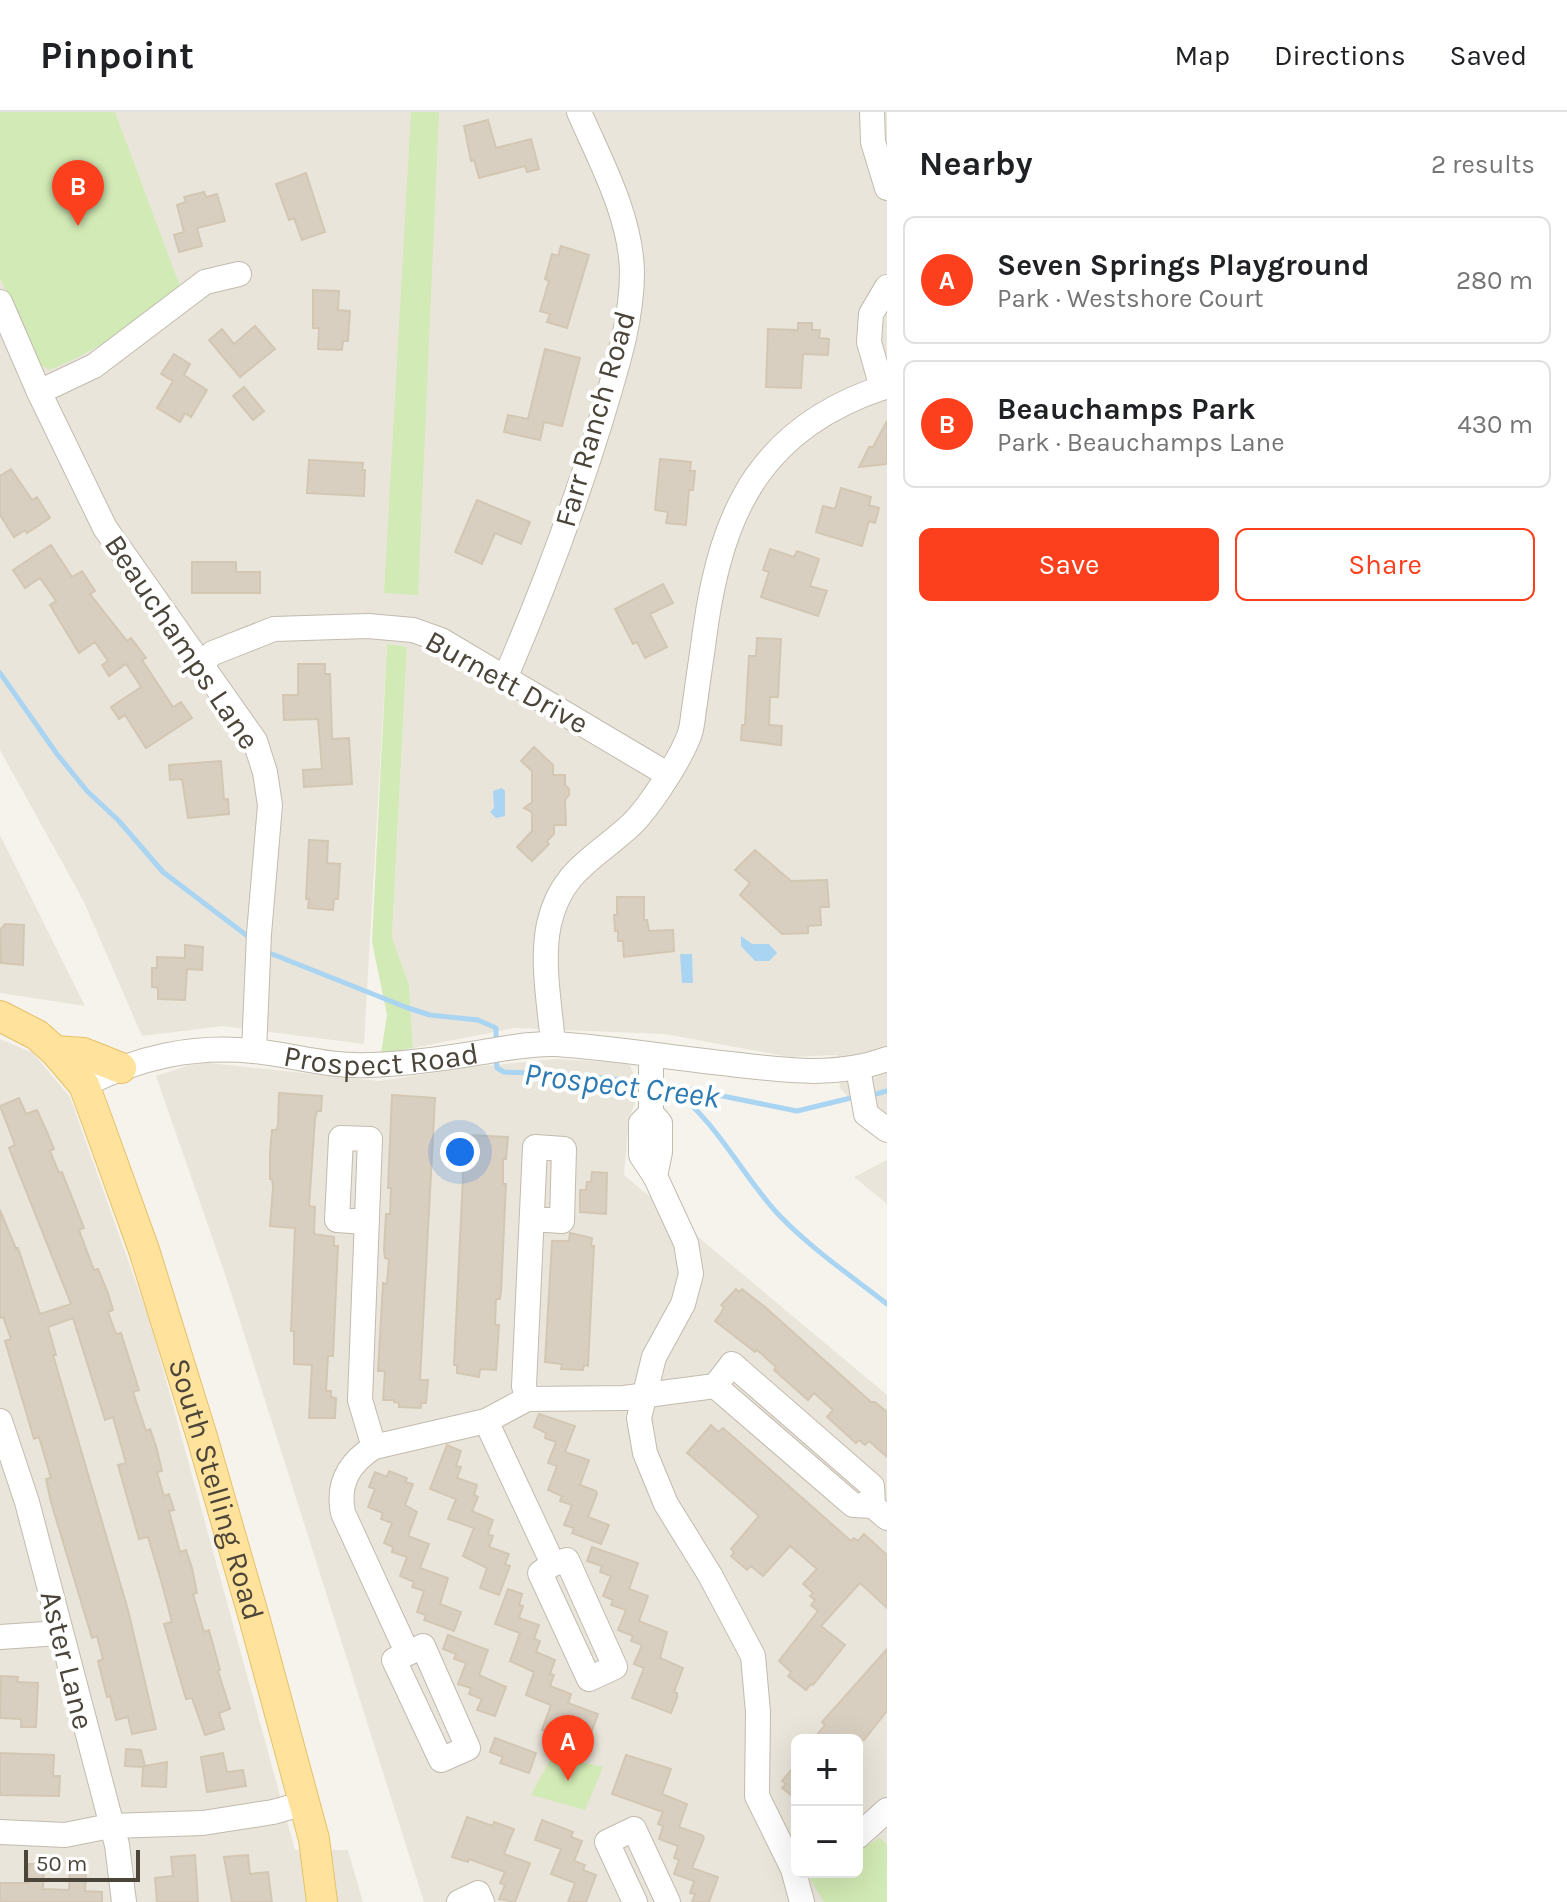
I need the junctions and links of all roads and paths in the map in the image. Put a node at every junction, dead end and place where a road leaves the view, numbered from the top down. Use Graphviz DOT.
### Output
graph roads {
  1 [pos="579,112"];
  2 [pos="872,112"];
  3 [pos="887,188"];
  4 [pos="239,274"];
  5 [pos="887,287"];
  6 [pos="0,302"];
  7 [pos="884,387"];
  8 [pos="39,392"];
  9 [pos="201,663"];
  10 [pos="506,676"];
  11 [pos="667,774"];
  12 [pos="0,1016"];
  13 [pos="553,1044"];
  14 [pos="55,1051"];
  15 [pos="254,1051"];
  16 [pos="887,1059"];
  17 [pos="121,1068"];
  18 [pos="651,1083"];
  19 [pos="84,1085"];
  20 [pos="860,1085"];
  21 [pos="887,1130"];
  22 [pos="532,1219"];
  23 [pos="367,1222"];
  24 [pos="645,1395"];
  25 [pos="527,1399"];
  26 [pos="0,1421"];
  27 [pos="486,1421"];
  28 [pos="374,1447"];
  29 [pos="880,1512"];
  30 [pos="553,1564"];
  31 [pos="60,1633"];
  32 [pos="0,1637"];
  33 [pos="407,1652"];
  34 [pos="305,1803"];
  35 [pos="887,1810"];
  36 [pos="110,1826"];
  37 [pos="0,1832"];
  38 [pos="863,1832"];
  39 [pos="791,1860"];
  40 [pos="797,1878"];
  41 [pos="124,1902"];
  42 [pos="322,1902"];
  43 [pos="459,1902"];
  44 [pos="482,1902"];
  45 [pos="635,1902"];
  46 [pos="668,1902"];
  47 [pos="802,1902"];
  1 -- 10 [label="street, Farr Ranch Road"];
  2 -- 3 [label="street"];
  4 -- 8 [label="street"];
  5 -- 7 [label="street"];
  6 -- 8 [label="street, Beauchamps Lane"];
  7 -- 11 [label="street"];
  8 -- 9 [label="street, Beauchamps Lane"];
  9 -- 10 [label="street, Burnett Drive"];
  9 -- 15 [label="street, Beauchamps Lane"];
  10 -- 11 [label="street, Burnett Drive"];
  11 -- 13 [label="street"];
  12 -- 14 [label="main road"];
  13 -- 15 [label="street, Prospect Road"];
  13 -- 18 [label="street, Prospect Road"];
  14 -- 17 [label="main road"];
  14 -- 19 [label="main road"];
  15 -- 17 [label="street, Prospect Road"];
  16 -- 20 [label="street, Prospect Road"];
  17 -- 19 [label="street, Prospect Road"];
  18 -- 20 [label="street, Prospect Road"];
  18 -- 24 [label="street"];
  19 -- 34 [label="main road, South Stelling Road"];
  20 -- 21 [label="street"];
  22 -- 25 [label="street"];
  23 -- 28 [label="street"];
  24 -- 25 [label="street"];
  24 -- 29 [label="street"];
  24 -- 39 [label="street"];
  25 -- 27 [label="street"];
  26 -- 31 [label="street, Aster Lane"];
  27 -- 28 [label="street"];
  27 -- 30 [label="street"];
  28 -- 33 [label="street"];
  31 -- 32 [label="street"];
  31 -- 36 [label="street, Aster Lane"];
  34 -- 36 [label="street"];
  34 -- 42 [label="main road, South Stelling Road"];
  35 -- 38 [label="street"];
  36 -- 37 [label="street"];
  36 -- 41 [label="street, Aster Lane"];
  40 -- 47 [label="street"];
  43 -- 44 [label="street"];
  45 -- 46 [label="street"];
}
